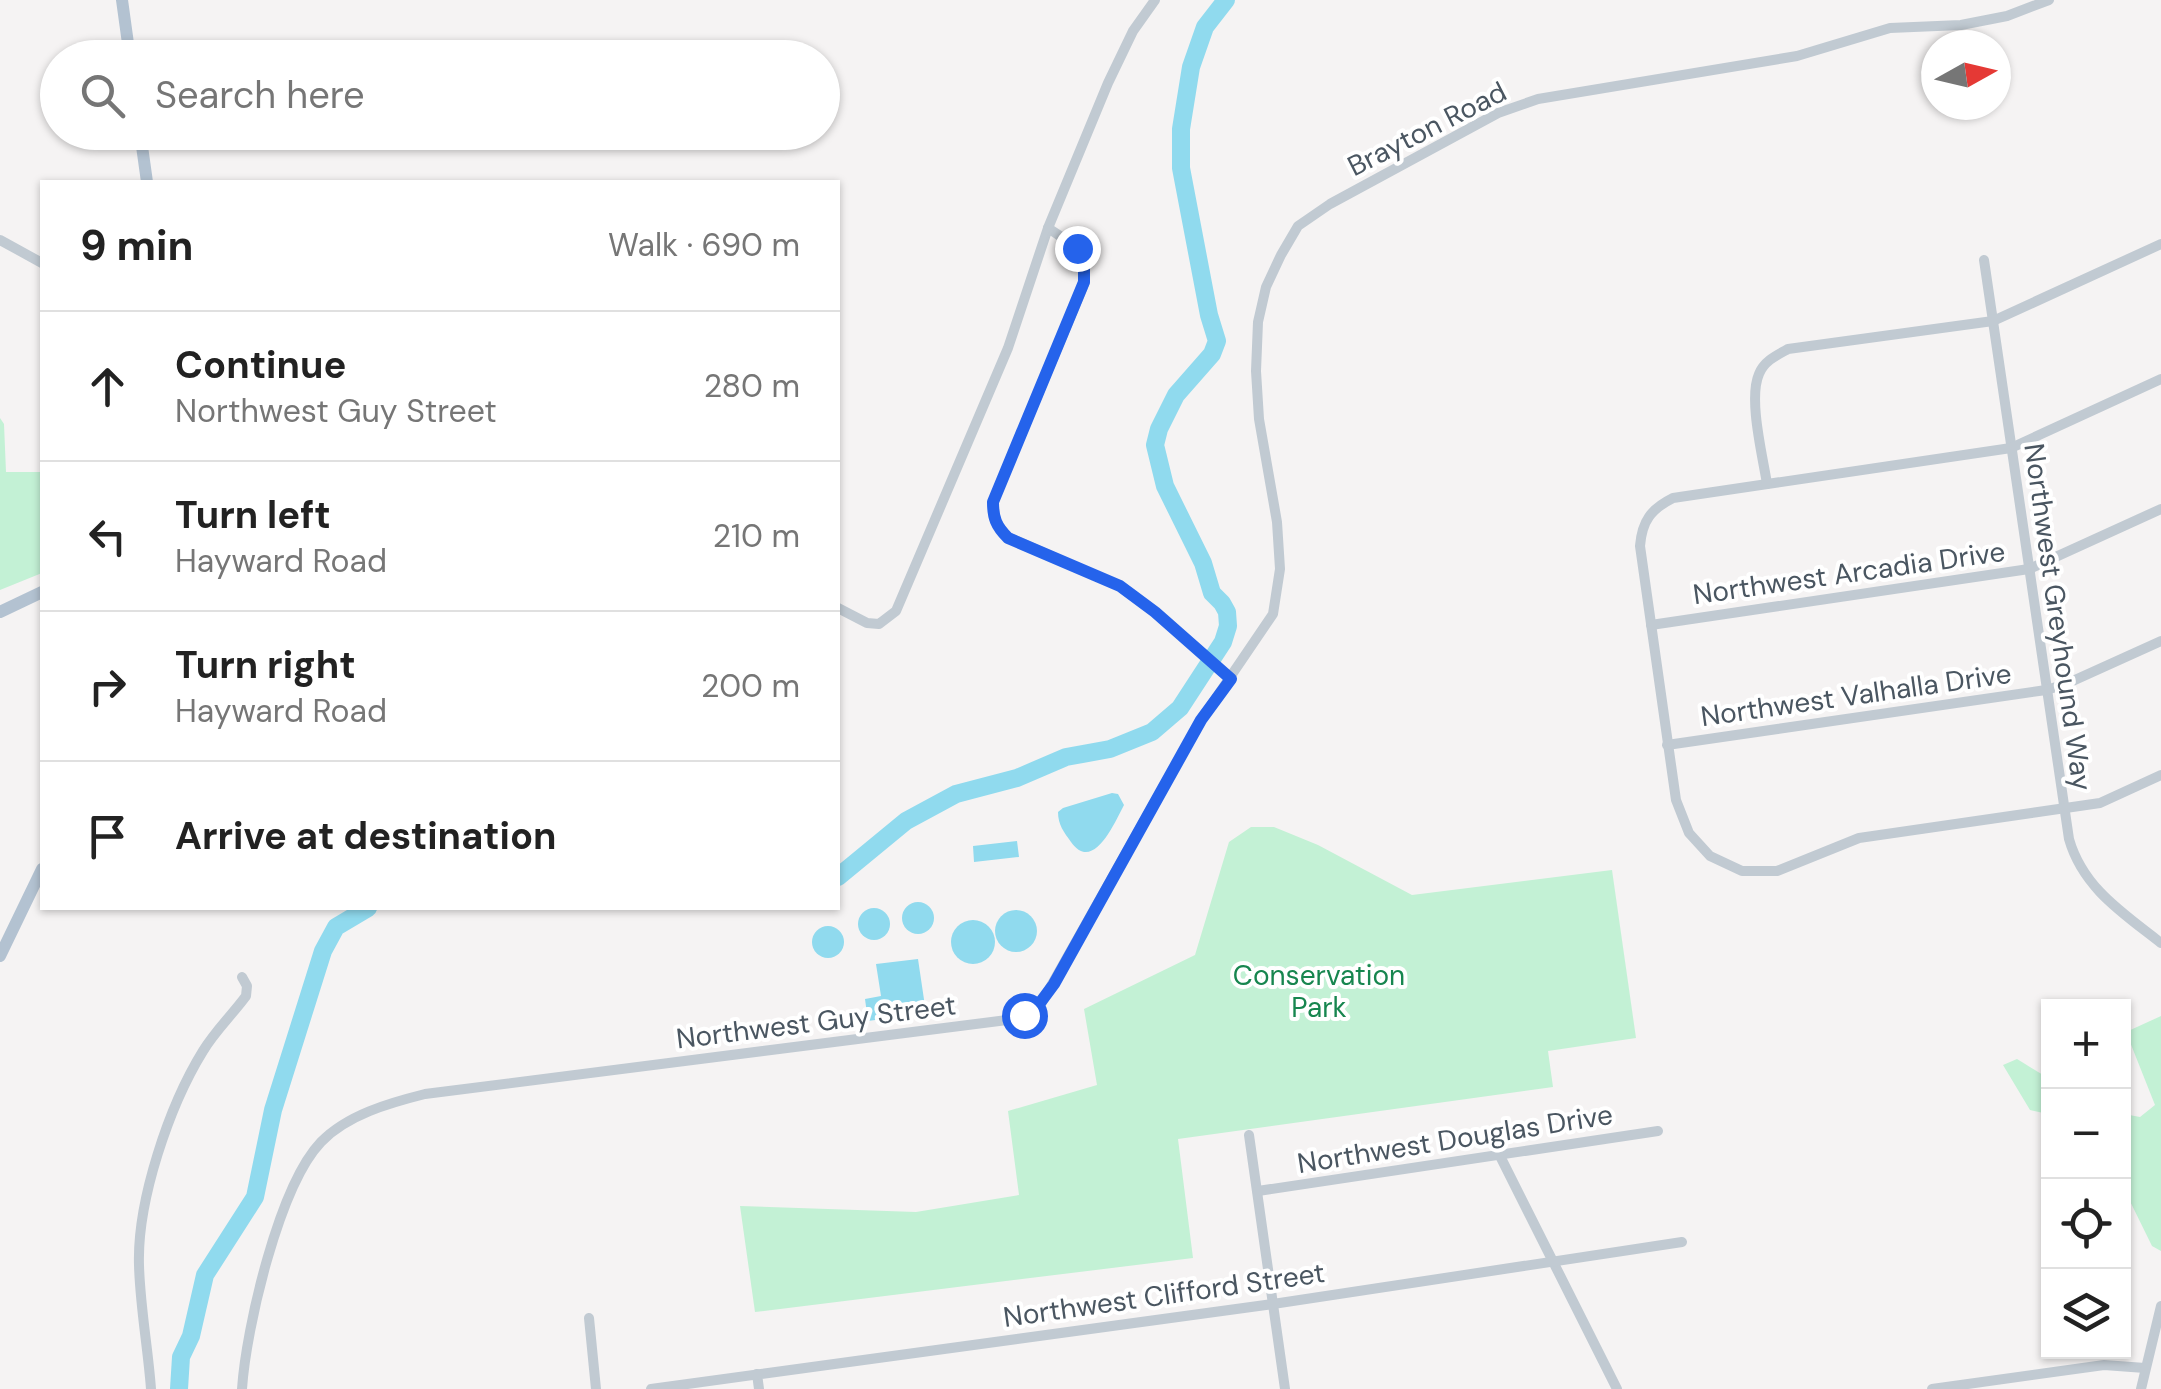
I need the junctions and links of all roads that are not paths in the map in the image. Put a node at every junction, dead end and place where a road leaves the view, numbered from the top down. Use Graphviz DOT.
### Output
graph roads {
  1 [pos="122,0"];
  2 [pos="1155,0"];
  3 [pos="2049,0"];
  4 [pos="128,40"];
  5 [pos="143,150"];
  6 [pos="147,180"];
  7 [pos="1048,228"];
  8 [pos="0,240"];
  9 [pos="2161,244"];
  10 [pos="1984,260"];
  11 [pos="40,262"];
  12 [pos="1993,321"];
  13 [pos="2161,379"];
  14 [pos="2011,448"];
  15 [pos="1767,484"];
  16 [pos="2161,509"];
  17 [pos="2029,569"];
  18 [pos="40,593"];
  19 [pos="840,609"];
  20 [pos="0,612"];
  21 [pos="1650,625"];
  22 [pos="2161,641"];
  23 [pos="1231,679"];
  24 [pos="2046,690"];
  25 [pos="1668,745"];
  26 [pos="2161,775"];
  27 [pos="2063,810"];
  28 [pos="40,872"];
  29 [pos="2161,943"];
  30 [pos="0,956"];
  31 [pos="242,977"];
  32 [pos="1658,1131"];
  33 [pos="1249,1135"];
  34 [pos="1500,1156"];
  35 [pos="1258,1191"];
  36 [pos="1682,1242"];
  37 [pos="1553,1260"];
  38 [pos="1273,1304"];
  39 [pos="2161,1306"];
  40 [pos="589,1318"];
  41 [pos="2145,1368"];
  42 [pos="757,1374"];
  43 [pos="1996,1385"];
  44 [pos="151,1389"];
  45 [pos="242,1389"];
  46 [pos="596,1389"];
  47 [pos="651,1389"];
  48 [pos="759,1389"];
  49 [pos="1284,1389"];
  50 [pos="1618,1389"];
  51 [pos="1932,1389"];
  52 [pos="2140,1389"];
  1 -- 4 [label="main road"];
  2 -- 7 [label="street"];
  3 -- 23 [label="street, Brayton Road"];
  5 -- 6 [label="main road"];
  7 -- 19 [label="street"];
  7 -- 23 [label="street"];
  8 -- 11 [label="street"];
  9 -- 12 [label="street"];
  10 -- 12 [label="street, Northwest Greyhound Way"];
  12 -- 14 [label="street, Northwest Greyhound Way"];
  12 -- 15 [label="street"];
  13 -- 14 [label="street"];
  14 -- 15 [label="street"];
  14 -- 17 [label="street, Northwest Greyhound Way"];
  15 -- 21 [label="street"];
  16 -- 17 [label="street, Northwest Arcadia Drive"];
  17 -- 21 [label="street, Northwest Arcadia Drive"];
  17 -- 24 [label="street, Northwest Greyhound Way"];
  18 -- 20 [label="main road"];
  21 -- 25 [label="street"];
  22 -- 24 [label="street, Northwest Valhalla Drive"];
  23 -- 45 [label="street, Northwest Guy Street"];
  24 -- 25 [label="street, Northwest Valhalla Drive"];
  24 -- 27 [label="street, Northwest Greyhound Way"];
  25 -- 27 [label="street"];
  26 -- 27 [label="street"];
  27 -- 29 [label="street, Northwest Greyhound Way"];
  28 -- 30 [label="main road"];
  31 -- 44 [label="street"];
  32 -- 34 [label="street, Northwest Douglas Drive"];
  33 -- 35 [label="street"];
  34 -- 35 [label="street, Northwest Douglas Drive"];
  34 -- 37 [label="street"];
  35 -- 38 [label="street"];
  36 -- 37 [label="street, Northwest Clifford Street"];
  37 -- 38 [label="street, Northwest Clifford Street"];
  37 -- 50 [label="street"];
  38 -- 42 [label="street, Northwest Clifford Street"];
  38 -- 49 [label="street"];
  39 -- 41 [label="street"];
  40 -- 46 [label="street"];
  41 -- 43 [label="street"];
  41 -- 52 [label="street"];
  42 -- 47 [label="street, Northwest Clifford Street"];
  42 -- 48 [label="street"];
  43 -- 51 [label="street"];
}
